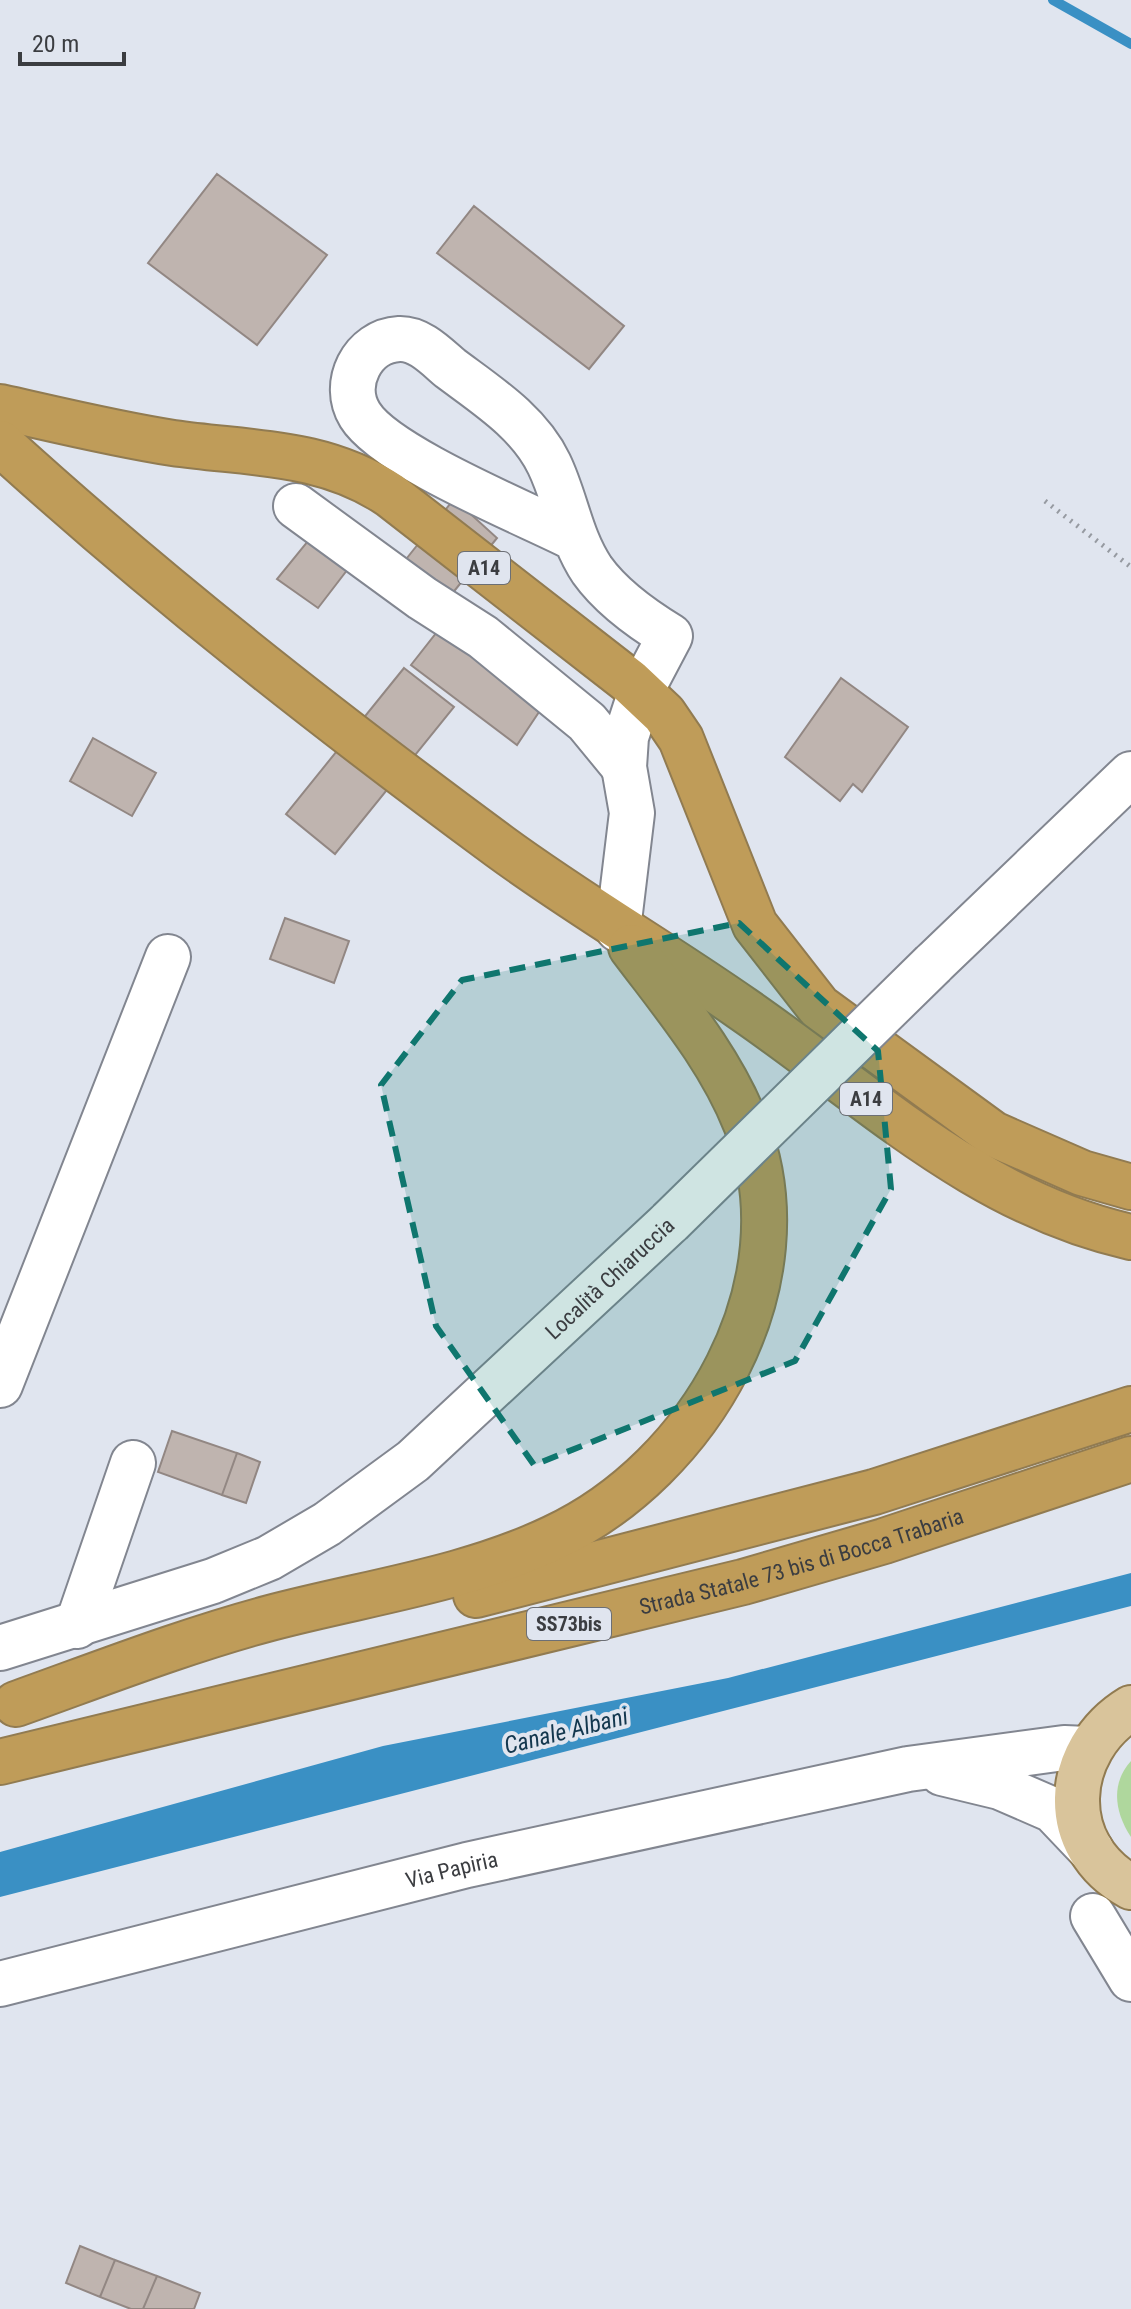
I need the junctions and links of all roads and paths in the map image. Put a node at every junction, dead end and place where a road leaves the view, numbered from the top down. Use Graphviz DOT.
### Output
graph roads {
  1 [pos="0,407"];
  2 [pos="0,443"];
  3 [pos="1045,501"];
  4 [pos="296,506"];
  5 [pos="574,538"];
  6 [pos="1131,567"];
  7 [pos="641,691"];
  8 [pos="624,767"];
  9 [pos="1131,774"];
  10 [pos="618,929"];
  11 [pos="168,957"];
  12 [pos="1131,1187"];
  13 [pos="1131,1237"];
  14 [pos="0,1385"];
  15 [pos="1131,1409"];
  16 [pos="1131,1459"];
  17 [pos="133,1463"];
  18 [pos="77,1626"];
  19 [pos="0,1648"];
  20 [pos="8,1706"];
  21 [pos="1131,1708"];
  22 [pos="1088,1749"];
  23 [pos="0,1762"];
  24 [pos="908,1769"];
  25 [pos="1118,1878"];
  26 [pos="1093,1916"];
  27 [pos="1131,1979"];
  28 [pos="0,1984"];
  1 -- 7 [label="highway, A14"];
  2 -- 10 [label="highway, A14"];
  3 -- 6 [label="path"];
  4 -- 8 [label="street"];
  5 -- 5 [label="street"];
  5 -- 7 [label="street"];
  7 -- 8 [label="street"];
  7 -- 12 [label="highway, A14"];
  8 -- 10 [label="street"];
  9 -- 18 [label="street, Località Chiaruccia, bridge"];
  10 -- 13 [label="highway, A14"];
  10 -- 20 [label="highway"];
  11 -- 14 [label="street"];
  15 -- 20 [label="highway, Strada Statale 73 bis di Bocca Trabaria / SS73bis"];
  16 -- 23 [label="highway, Strada Statale 73 bis di Bocca Trabaria / SS73bis"];
  17 -- 18 [label="street"];
  18 -- 19 [label="street, Località Chiaruccia"];
  21 -- 22 [label="main road"];
  22 -- 24 [label="street, Via Papiria"];
  22 -- 25 [label="main road"];
  24 -- 25 [label="street, Via Papiria"];
  24 -- 28 [label="street, Via Papiria"];
  26 -- 27 [label="street"];
}
